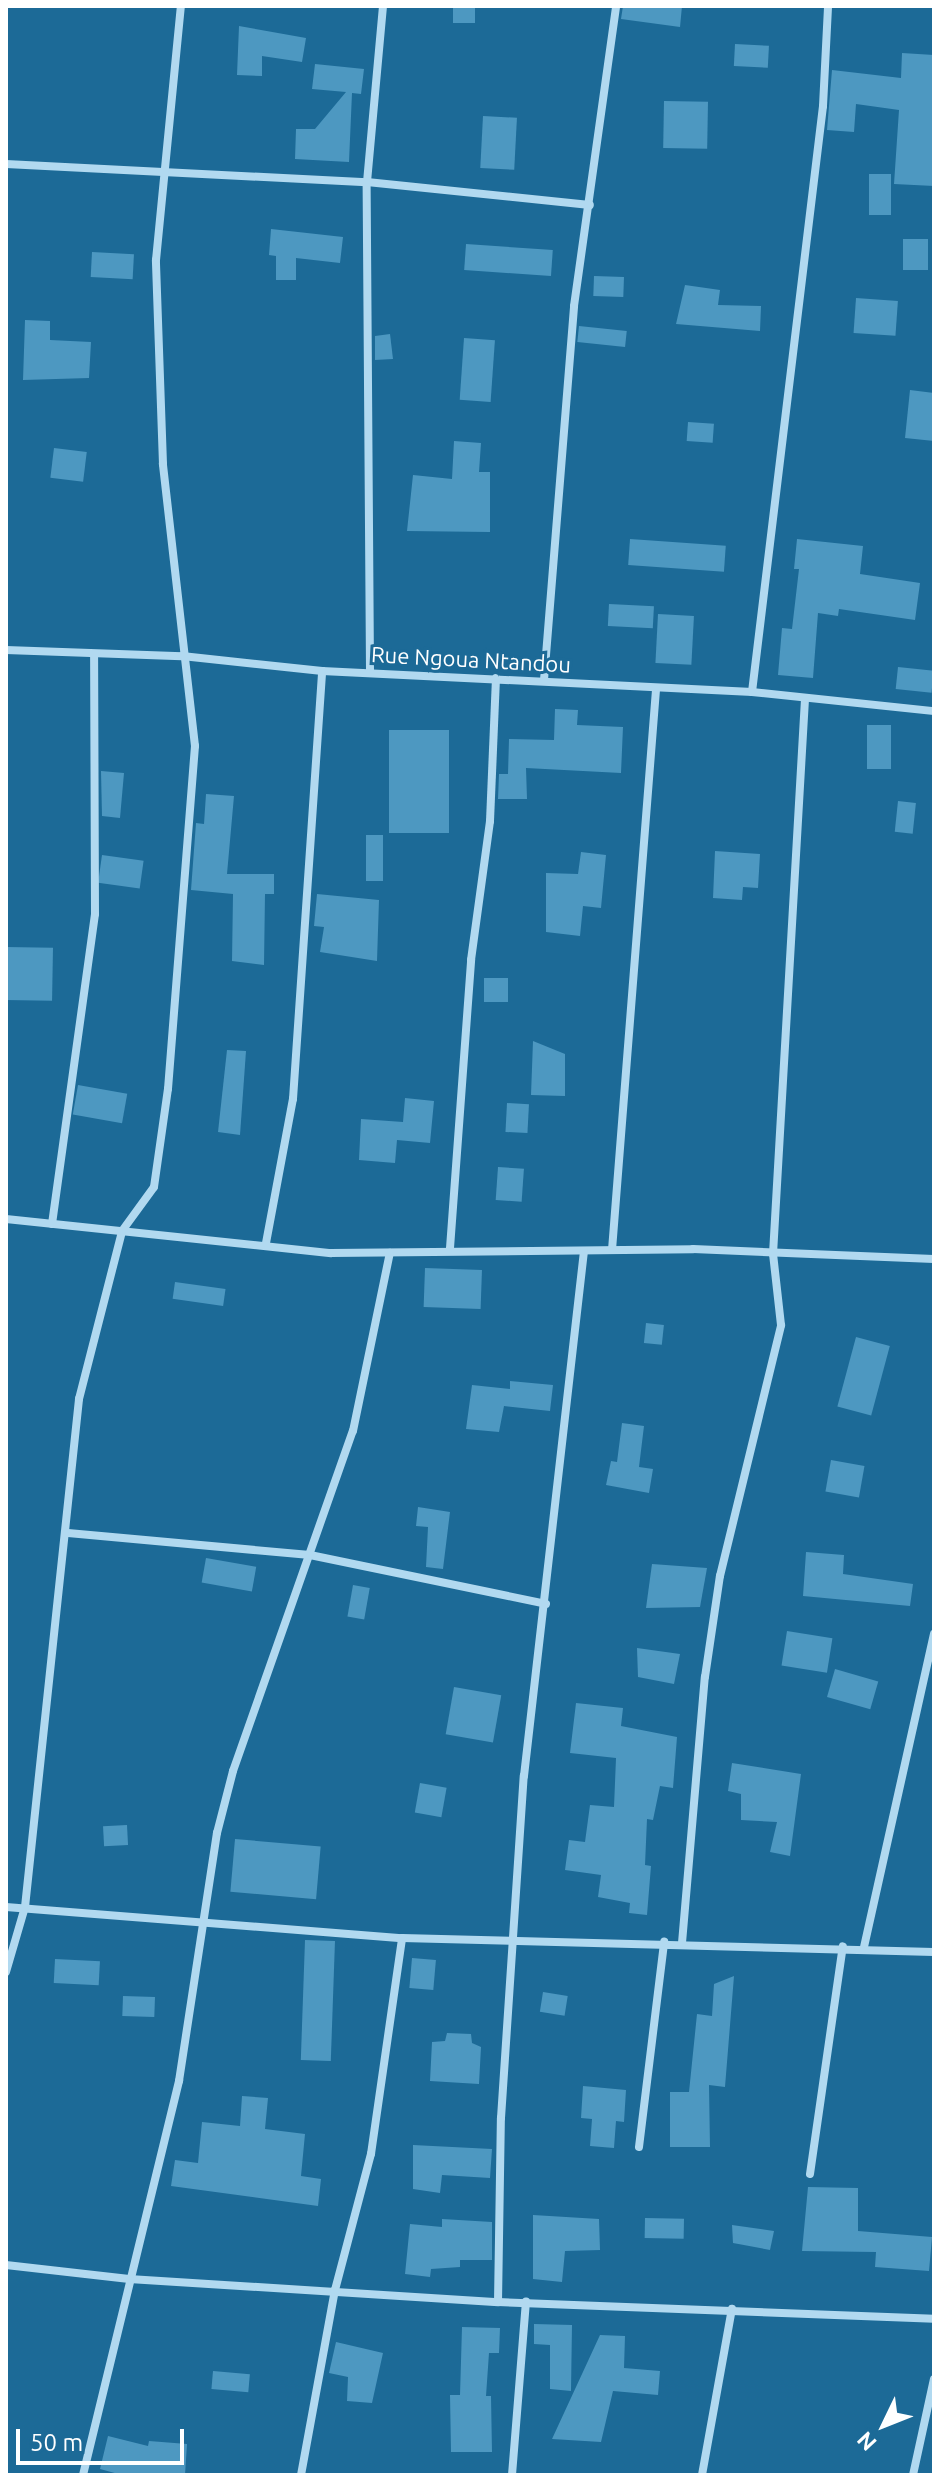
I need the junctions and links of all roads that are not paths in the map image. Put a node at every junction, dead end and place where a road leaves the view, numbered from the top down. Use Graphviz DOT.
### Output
graph roads {
  1 [pos="181,6"];
  2 [pos="383,6"];
  3 [pos="616,6"];
  4 [pos="828,6"];
  5 [pos="6,164"];
  6 [pos="168,171"];
  7 [pos="367,182"];
  8 [pos="590,205"];
  9 [pos="6,650"];
  10 [pos="94,655"];
  11 [pos="182,656"];
  12 [pos="370,670"];
  13 [pos="322,671"];
  14 [pos="496,678"];
  15 [pos="544,680"];
  16 [pos="656,690"];
  17 [pos="752,692"];
  18 [pos="805,699"];
  19 [pos="934,711"];
  20 [pos="6,1219"];
  21 [pos="52,1224"];
  22 [pos="122,1231"];
  23 [pos="266,1243"];
  24 [pos="450,1248"];
  25 [pos="612,1250"];
  26 [pos="584,1251"];
  27 [pos="390,1253"];
  28 [pos="773,1254"];
  29 [pos="934,1259"];
  30 [pos="68,1533"];
  31 [pos="310,1555"];
  32 [pos="546,1604"];
  33 [pos="934,1634"];
  34 [pos="6,1907"];
  35 [pos="25,1907"];
  36 [pos="202,1919"];
  37 [pos="402,1938"];
  38 [pos="512,1942"];
  39 [pos="664,1942"];
  40 [pos="682,1943"];
  41 [pos="843,1946"];
  42 [pos="864,1947"];
  43 [pos="934,1952"];
  44 [pos="6,1972"];
  45 [pos="639,2147"];
  46 [pos="810,2174"];
  47 [pos="6,2265"];
  48 [pos="129,2279"];
  49 [pos="335,2290"];
  50 [pos="498,2302"];
  51 [pos="526,2302"];
  52 [pos="732,2309"];
  53 [pos="934,2319"];
  54 [pos="934,2379"];
  55 [pos="83,2475"];
  56 [pos="301,2475"];
  57 [pos="512,2475"];
  58 [pos="702,2475"];
  59 [pos="913,2475"];
  1 -- 6 [label="street"];
  2 -- 7 [label="street"];
  3 -- 8 [label="street"];
  4 -- 17 [label="street"];
  5 -- 6 [label="street"];
  6 -- 7 [label="street"];
  6 -- 11 [label="street"];
  7 -- 8 [label="street"];
  7 -- 12 [label="street"];
  8 -- 15 [label="street"];
  9 -- 10 [label="street, Rue Ngoua Ntandou"];
  10 -- 11 [label="street, Rue Ngoua Ntandou"];
  10 -- 21 [label="street"];
  11 -- 13 [label="street, Rue Ngoua Ntandou"];
  11 -- 22 [label="street"];
  12 -- 13 [label="street, Rue Ngoua Ntandou"];
  12 -- 14 [label="street, Rue Ngoua Ntandou"];
  13 -- 23 [label="street"];
  14 -- 15 [label="street, Rue Ngoua Ntandou"];
  14 -- 24 [label="street"];
  15 -- 16 [label="street, Rue Ngoua Ntandou"];
  16 -- 17 [label="street, Rue Ngoua Ntandou"];
  16 -- 25 [label="street"];
  17 -- 18 [label="street, Rue Ngoua Ntandou"];
  18 -- 19 [label="street, Rue Ngoua Ntandou"];
  18 -- 28 [label="street"];
  20 -- 21 [label="street"];
  21 -- 22 [label="street"];
  22 -- 23 [label="street"];
  22 -- 30 [label="street"];
  23 -- 27 [label="street"];
  24 -- 26 [label="street"];
  24 -- 27 [label="street"];
  25 -- 26 [label="street"];
  25 -- 28 [label="street"];
  26 -- 32 [label="street"];
  27 -- 31 [label="street"];
  28 -- 29 [label="street"];
  28 -- 40 [label="street"];
  30 -- 31 [label="street"];
  30 -- 35 [label="street"];
  31 -- 32 [label="street"];
  31 -- 36 [label="street"];
  32 -- 38 [label="street"];
  33 -- 42 [label="street"];
  34 -- 35 [label="street"];
  35 -- 36 [label="street"];
  35 -- 44 [label="street"];
  36 -- 37 [label="street"];
  36 -- 48 [label="street"];
  37 -- 38 [label="street"];
  37 -- 49 [label="street"];
  38 -- 39 [label="street"];
  38 -- 50 [label="street"];
  39 -- 40 [label="street"];
  39 -- 45 [label="street"];
  40 -- 41 [label="street"];
  41 -- 42 [label="street"];
  41 -- 46 [label="street"];
  42 -- 43 [label="street"];
  47 -- 48 [label="street"];
  48 -- 49 [label="street"];
  48 -- 55 [label="street"];
  49 -- 50 [label="street"];
  49 -- 56 [label="street"];
  50 -- 51 [label="street"];
  51 -- 52 [label="street"];
  51 -- 57 [label="street"];
  52 -- 53 [label="street"];
  52 -- 58 [label="street"];
  54 -- 59 [label="street"];
}
